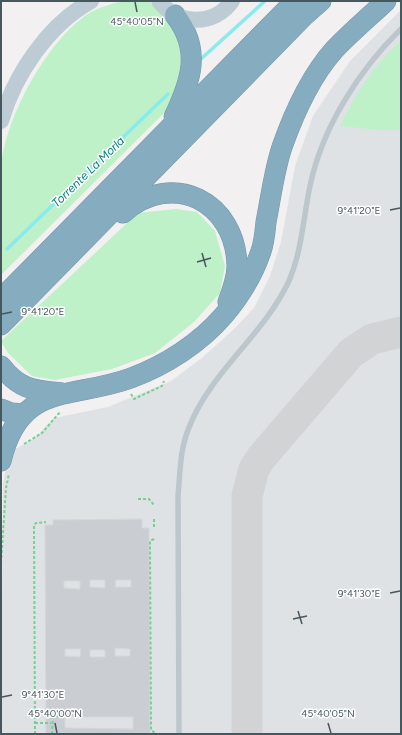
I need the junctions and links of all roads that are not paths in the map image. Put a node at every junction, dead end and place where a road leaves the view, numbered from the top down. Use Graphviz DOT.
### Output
graph roads {
  1 [pos="91,1"];
  2 [pos="159,1"];
  3 [pos="232,1"];
  4 [pos="295,1"];
  5 [pos="322,1"];
  6 [pos="386,1"];
  7 [pos="175,15"];
  8 [pos="401,29"];
  9 [pos="1,121"];
  10 [pos="167,131"];
  11 [pos="73,251"];
  12 [pos="1,299"];
  13 [pos="224,315"];
  14 [pos="3,323"];
  15 [pos="1,366"];
  16 [pos="63,401"];
  17 [pos="1,409"];
  18 [pos="24,414"];
  19 [pos="6,465"];
  20 [pos="179,734"];
  1 -- 9 [label="main road"];
  2 -- 7 [label="main road"];
  3 -- 7 [label="main road"];
  4 -- 10 [label="highway"];
  5 -- 11 [label="highway"];
  6 -- 13 [label="highway"];
  7 -- 10 [label="highway"];
  8 -- 20 [label="lane"];
  10 -- 12 [label="highway"];
  11 -- 13 [label="highway"];
  11 -- 14 [label="highway"];
  13 -- 16 [label="highway"];
  15 -- 16 [label="highway"];
  16 -- 18 [label="highway"];
  17 -- 18 [label="highway"];
  18 -- 19 [label="highway"];
}
